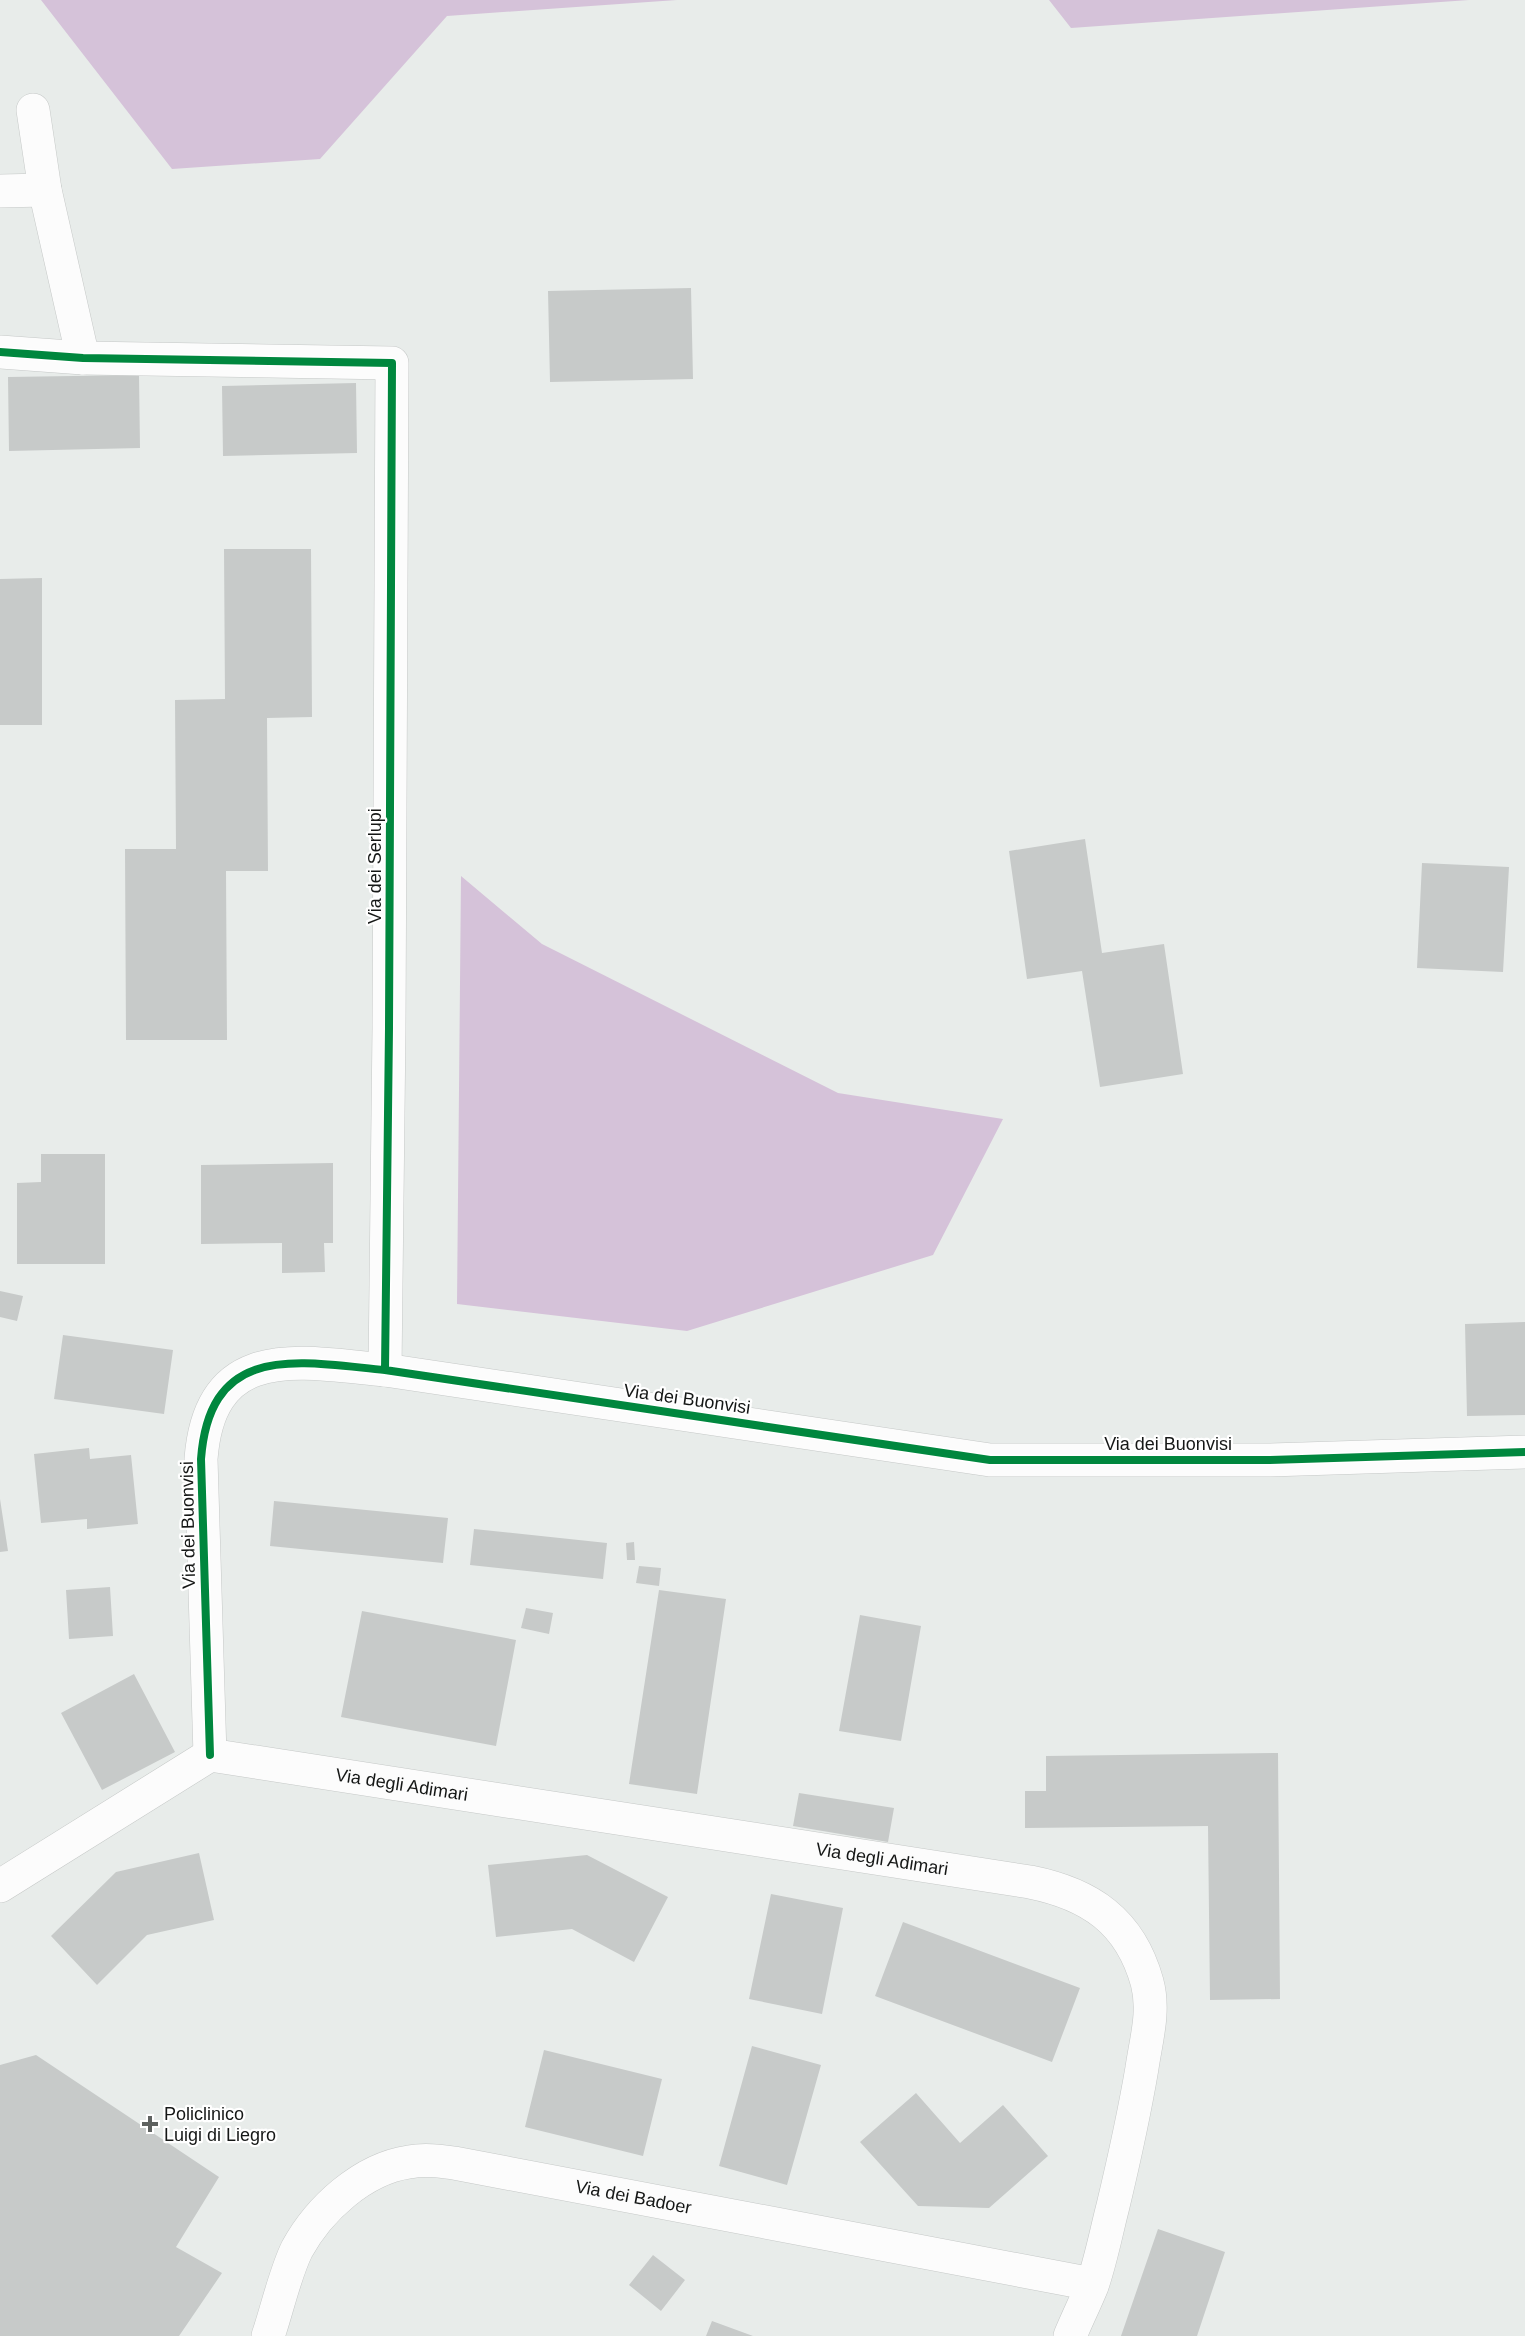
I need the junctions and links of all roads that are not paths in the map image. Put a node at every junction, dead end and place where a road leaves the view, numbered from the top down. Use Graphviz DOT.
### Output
graph roads {
  1 [pos="33,110"];
  2 [pos="0,190"];
  3 [pos="45,190"];
  4 [pos="0,352"];
  5 [pos="83,358"];
  6 [pos="385,1370"];
  7 [pos="1525,1452"];
  8 [pos="210,1755"];
  9 [pos="0,1886"];
  10 [pos="1092,2284"];
  11 [pos="268,2336"];
  12 [pos="1070,2336"];
  1 -- 3 [label="street"];
  2 -- 3 [label="street"];
  3 -- 5 [label="street"];
  4 -- 5 [label="street"];
  5 -- 6 [label="street, Via dei Serlupi"];
  6 -- 7 [label="street, Via dei Buonvisi"];
  6 -- 8 [label="street, Via dei Buonvisi"];
  8 -- 9 [label="street"];
  8 -- 10 [label="street, Via degli Adimari"];
  10 -- 11 [label="street, Via dei Badoer"];
  10 -- 12 [label="street, Via degli Adimari"];
}
